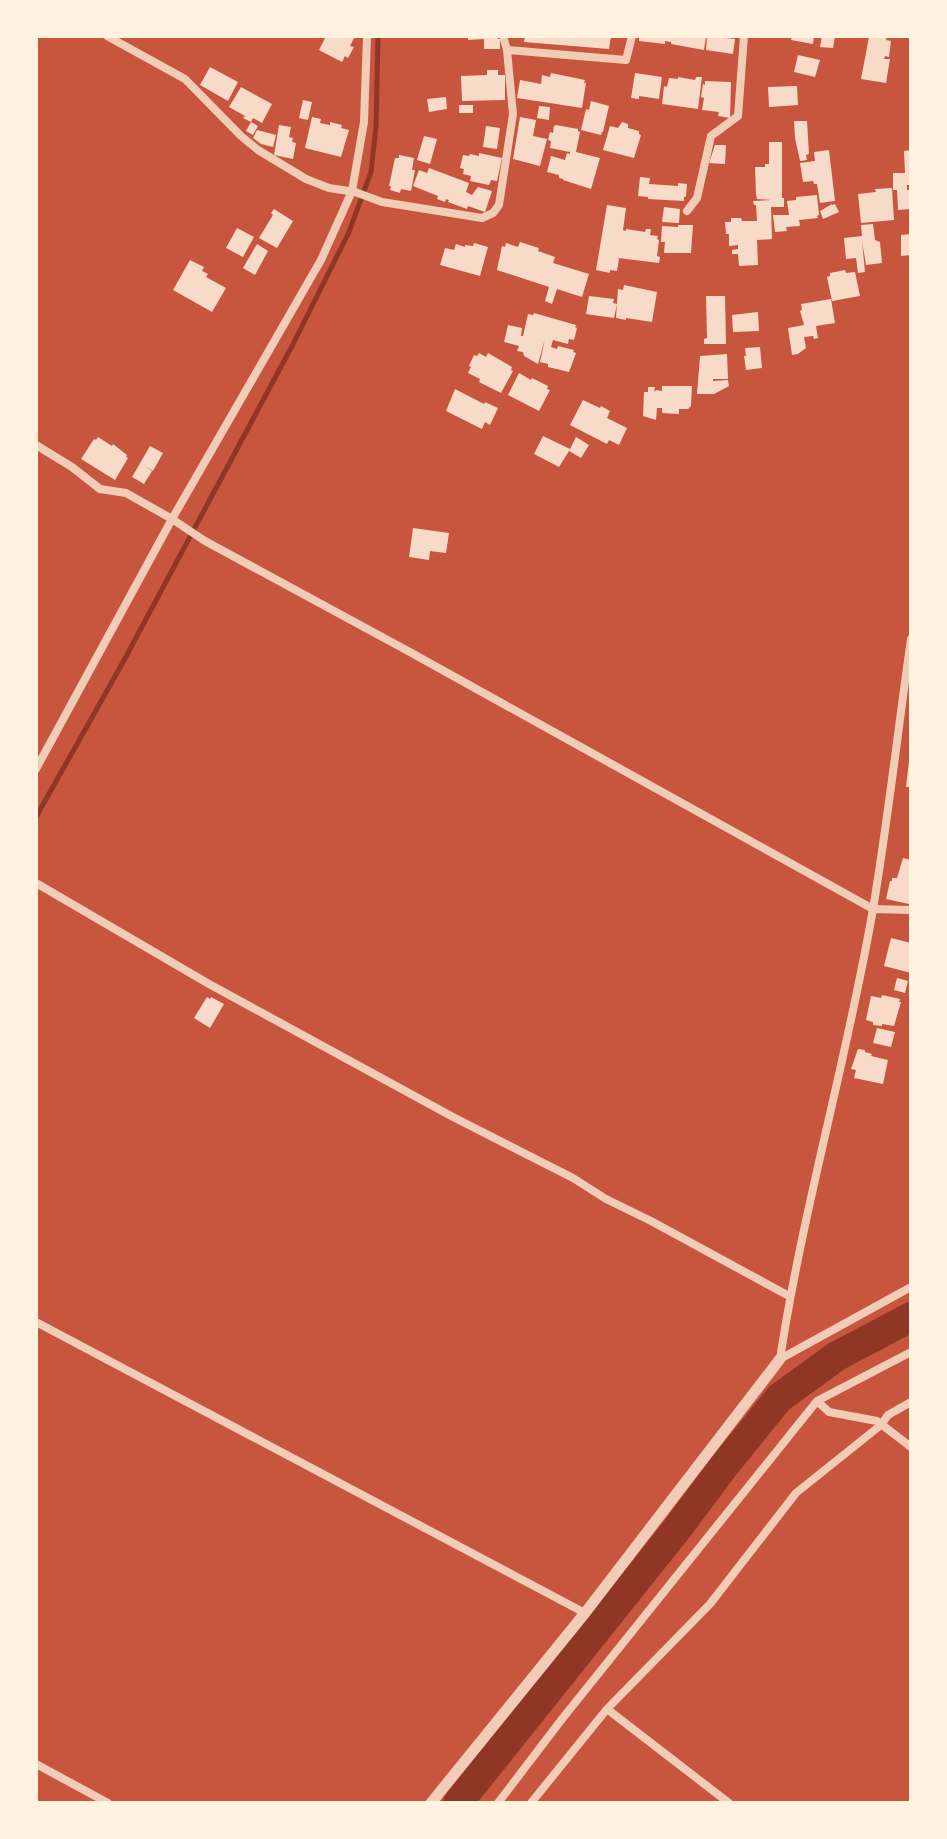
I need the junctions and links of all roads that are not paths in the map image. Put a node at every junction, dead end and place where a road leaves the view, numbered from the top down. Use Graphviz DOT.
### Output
graph roads {
  1 [pos="107,36"];
  2 [pos="367,36"];
  3 [pos="503,36"];
  4 [pos="632,36"];
  5 [pos="744,36"];
  6 [pos="507,50"];
  7 [pos="353,191"];
  8 [pos="687,211"];
  9 [pos="36,445"];
  10 [pos="172,519"];
  11 [pos="911,639"];
  12 [pos="36,769"];
  13 [pos="36,883"];
  14 [pos="873,909"];
  15 [pos="911,910"];
  16 [pos="911,1287"];
  17 [pos="789,1296"];
  18 [pos="36,1322"];
  19 [pos="911,1352"];
  20 [pos="780,1359"];
  21 [pos="817,1401"];
  22 [pos="911,1402"];
  23 [pos="881,1425"];
  24 [pos="911,1447"];
  25 [pos="585,1613"];
  26 [pos="607,1709"];
  27 [pos="36,1764"];
  28 [pos="108,1803"];
  29 [pos="431,1803"];
  30 [pos="498,1803"];
  31 [pos="531,1803"];
  32 [pos="729,1803"];
  1 -- 7 [label="street"];
  2 -- 7 [label="street"];
  3 -- 6 [label="street"];
  4 -- 6 [label="street"];
  5 -- 8 [label="street"];
  6 -- 7 [label="street"];
  7 -- 10 [label="street"];
  9 -- 10 [label="street"];
  10 -- 12 [label="street"];
  10 -- 14 [label="street"];
  11 -- 14 [label="street"];
  13 -- 17 [label="street"];
  14 -- 15 [label="street"];
  14 -- 17 [label="street"];
  16 -- 20 [label="street"];
  17 -- 20 [label="street"];
  18 -- 25 [label="street"];
  19 -- 21 [label="street"];
  20 -- 25 [label="street"];
  21 -- 23 [label="street"];
  21 -- 30 [label="street"];
  22 -- 23 [label="street"];
  23 -- 24 [label="street"];
  23 -- 26 [label="street"];
  25 -- 29 [label="street"];
  26 -- 31 [label="street"];
  26 -- 32 [label="street"];
  27 -- 28 [label="street"];
}
